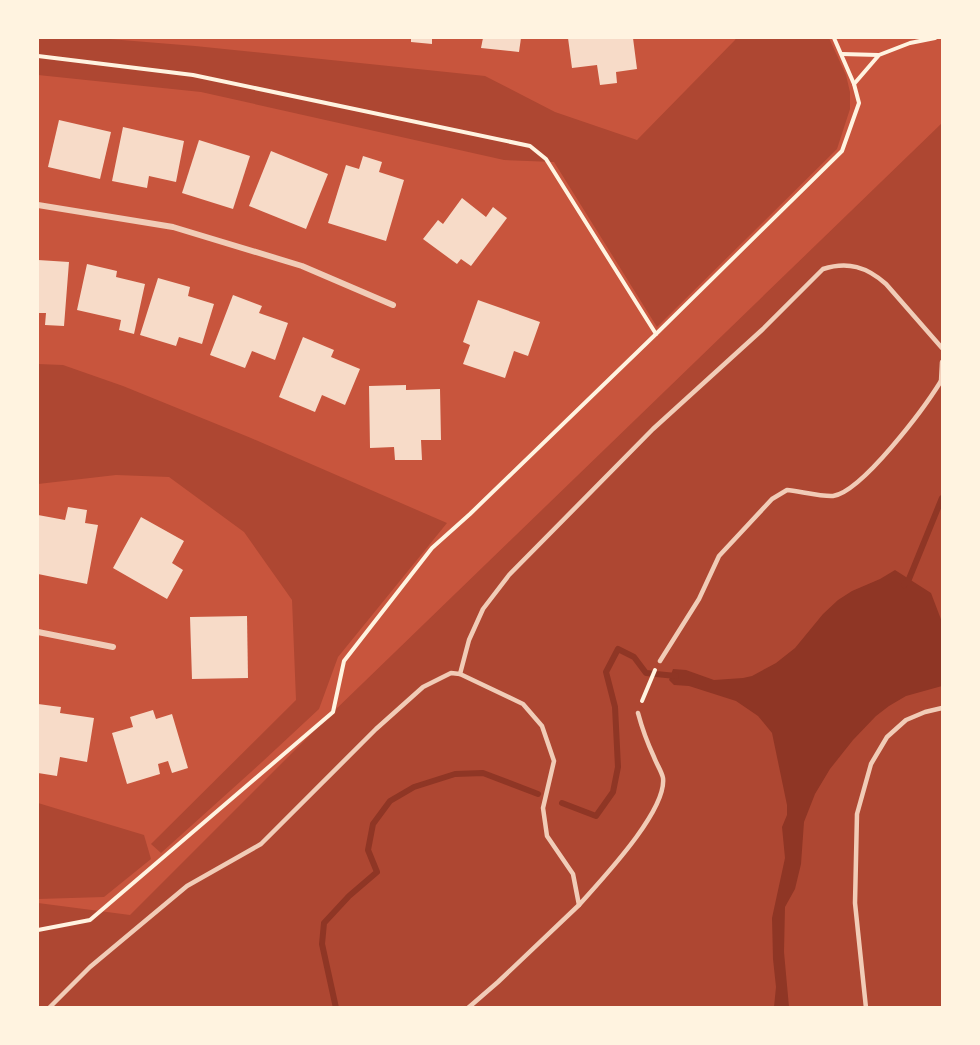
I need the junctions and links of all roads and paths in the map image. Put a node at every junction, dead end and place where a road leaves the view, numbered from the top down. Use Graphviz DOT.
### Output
graph roads {
  1 [pos="834,38"];
  2 [pos="935,38"];
  3 [pos="842,54"];
  4 [pos="879,55"];
  5 [pos="38,56"];
  6 [pos="854,84"];
  7 [pos="38,205"];
  8 [pos="393,306"];
  9 [pos="656,334"];
  10 [pos="942,348"];
  11 [pos="942,362"];
  12 [pos="942,382"];
  13 [pos="38,632"];
  14 [pos="113,647"];
  15 [pos="660,661"];
  16 [pos="460,674"];
  17 [pos="942,708"];
  18 [pos="638,713"];
  19 [pos="579,905"];
  20 [pos="38,930"];
  21 [pos="49,1008"];
  22 [pos="468,1008"];
  23 [pos="866,1008"];
  1 -- 3 [label="path"];
  2 -- 4 [label="path"];
  3 -- 4 [label="path"];
  3 -- 6 [label="path"];
  4 -- 6 [label="path"];
  5 -- 9 [label="path"];
  6 -- 9 [label="path"];
  7 -- 8 [label="street"];
  9 -- 20 [label="path"];
  10 -- 16 [label="lane"];
  11 -- 12 [label="lane"];
  12 -- 15 [label="lane"];
  13 -- 14 [label="street"];
  15 -- 18 [label="path"];
  16 -- 19 [label="lane"];
  16 -- 21 [label="lane"];
  17 -- 23 [label="lane"];
  18 -- 19 [label="lane"];
  19 -- 22 [label="lane"];
}
